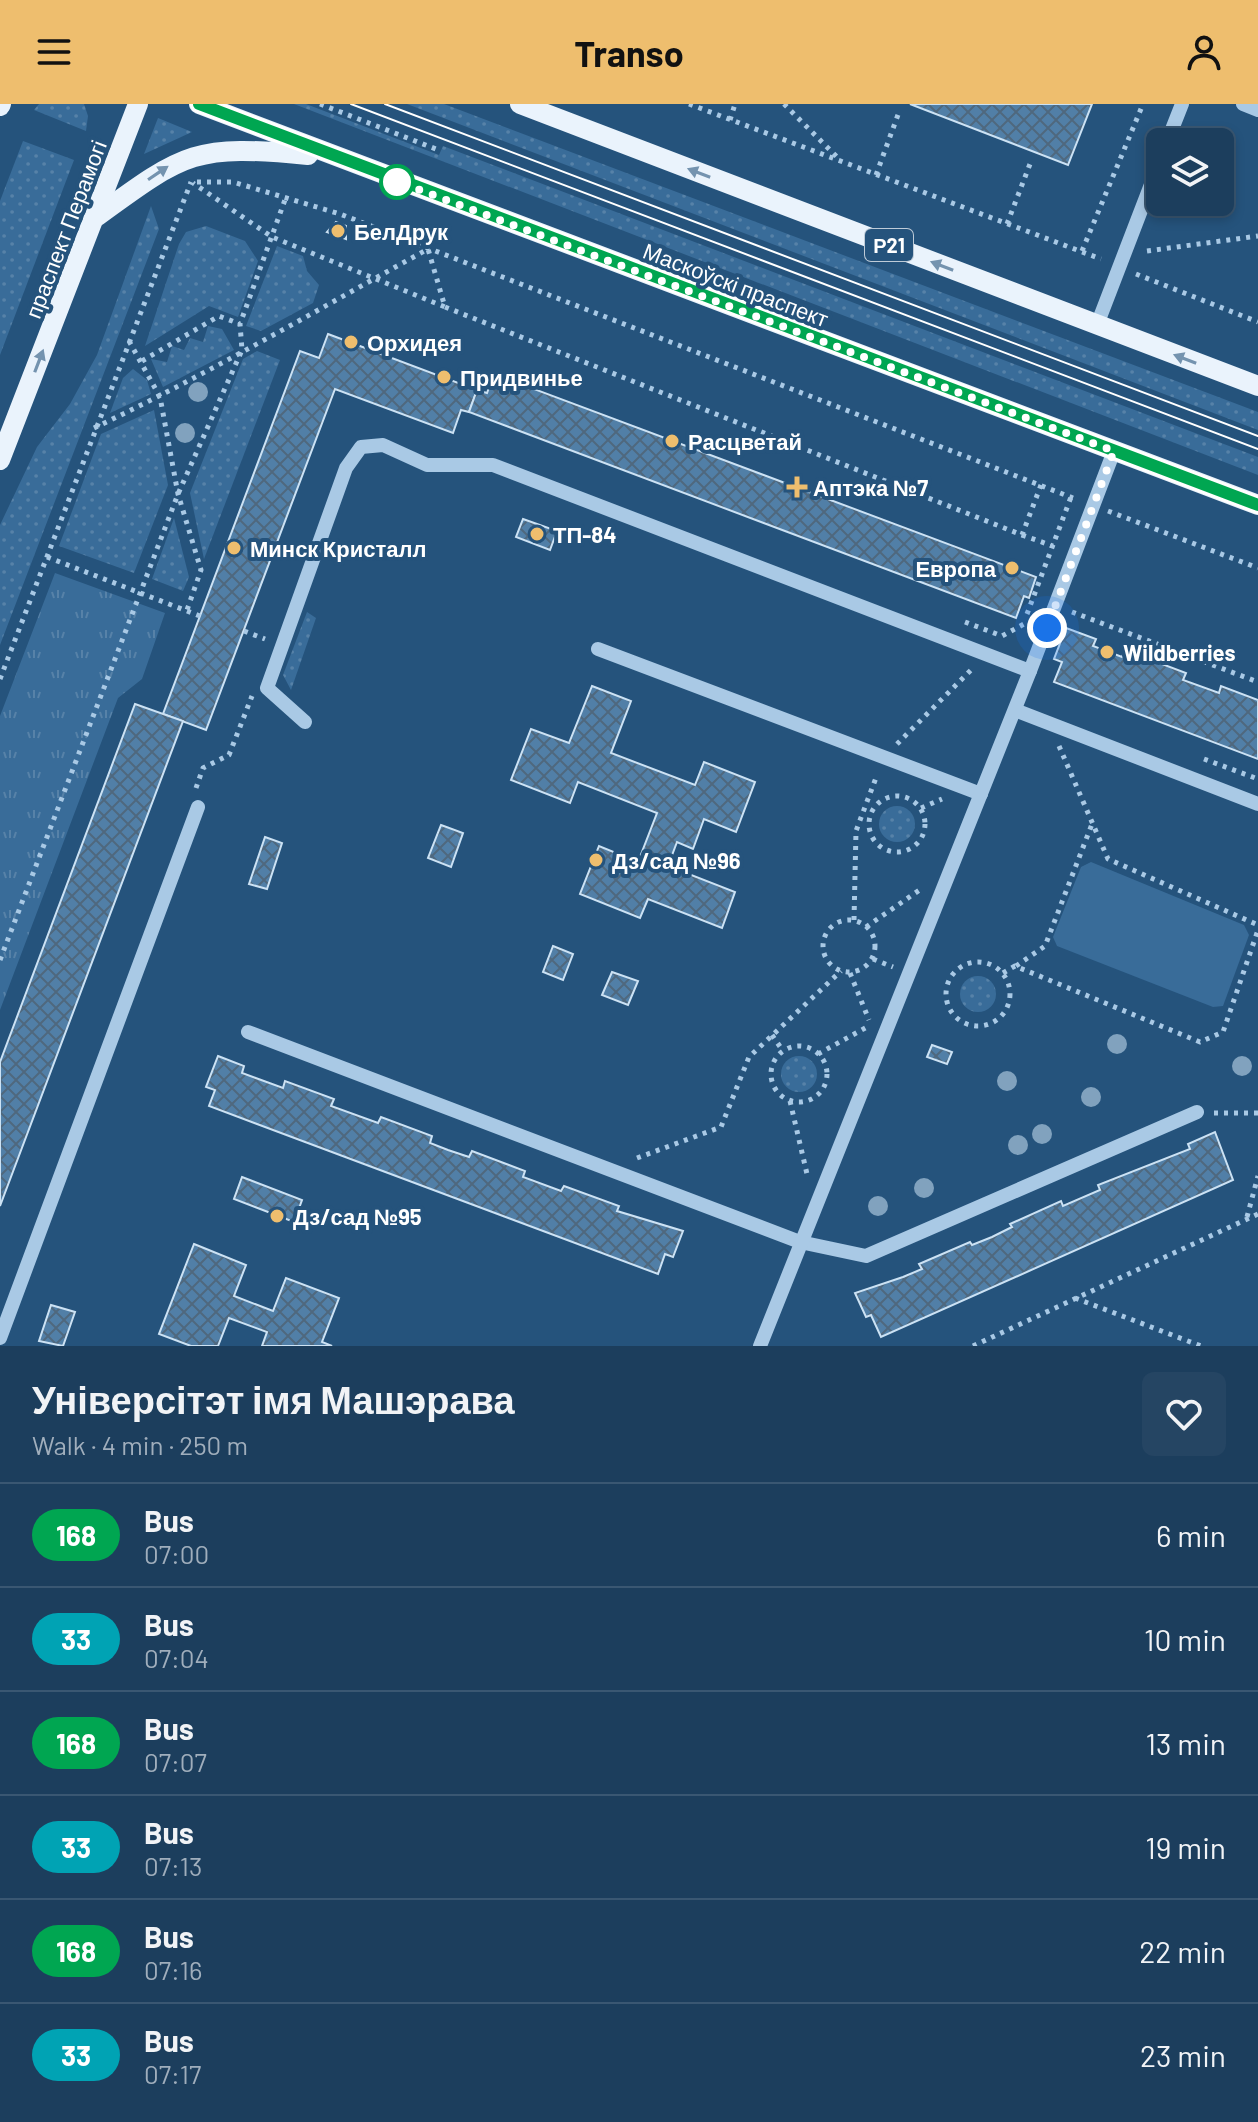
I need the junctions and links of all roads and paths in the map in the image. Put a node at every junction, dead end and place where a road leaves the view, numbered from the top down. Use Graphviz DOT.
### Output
graph roads {
  1 [pos="138,104"];
  2 [pos="199,104"];
  3 [pos="320,104"];
  4 [pos="520,104"];
  5 [pos="689,104"];
  6 [pos="735,104"];
  7 [pos="784,104"];
  8 [pos="1143,104"];
  9 [pos="1182,104"];
  10 [pos="1243,104"];
  11 [pos="1258,110"];
  12 [pos="899,112"];
  13 [pos="730,120"];
  14 [pos="1173,128"];
  15 [pos="441,151"];
  16 [pos="332,157"];
  17 [pos="843,163"];
  18 [pos="1030,164"];
  19 [pos="876,175"];
  20 [pos="192,182"];
  21 [pos="286,197"];
  22 [pos="1146,197"];
  23 [pos="95,218"];
  24 [pos="1007,224"];
  25 [pos="1258,236"];
  26 [pos="272,237"];
  27 [pos="428,249"];
  28 [pos="1082,251"];
  29 [pos="1119,267"];
  30 [pos="1138,274"];
  31 [pos="376,277"];
  32 [pos="445,307"];
  33 [pos="1258,322"];
  34 [pos="240,324"];
  35 [pos="1097,325"];
  36 [pos="129,341"];
  37 [pos="242,350"];
  38 [pos="142,361"];
  39 [pos="1258,386"];
  40 [pos="160,397"];
  41 [pos="94,428"];
  42 [pos="1114,451"];
  43 [pos="0,460"];
  44 [pos="1041,485"];
  45 [pos="178,494"];
  46 [pos="1071,497"];
  47 [pos="1093,505"];
  48 [pos="1258,505"];
  49 [pos="1022,535"];
  50 [pos="1053,546"];
  51 [pos="47,557"];
  52 [pos="1258,568"];
  53 [pos="140,591"];
  54 [pos="1055,606"];
  55 [pos="187,610"];
  56 [pos="200,616"];
  57 [pos="957,619"];
  58 [pos="598,649"];
  59 [pos="1030,671"];
  60 [pos="0,679"];
  61 [pos="1258,682"];
  62 [pos="256,684"];
  63 [pos="1015,710"];
  64 [pos="305,722"];
  65 [pos="1049,723"];
  66 [pos="1198,757"];
  67 [pos="1258,779"];
  68 [pos="981,794"];
  69 [pos="195,802"];
  70 [pos="1258,804"];
  71 [pos="864,807"];
  72 [pos="873,811"];
  73 [pos="1092,823"];
  74 [pos="918,901"];
  75 [pos="866,927"];
  76 [pos="1258,928"];
  77 [pos="898,954"];
  78 [pos="873,959"];
  79 [pos="0,960"];
  80 [pos="1015,966"];
  81 [pos="893,967"];
  82 [pos="841,971"];
  83 [pos="1003,973"];
  84 [pos="888,981"];
  85 [pos="877,1010"];
  86 [pos="248,1032"];
  87 [pos="772,1035"];
  88 [pos="783,1051"];
  89 [pos="818,1054"];
  90 [pos="790,1101"];
  91 [pos="1197,1112"];
  92 [pos="1258,1113"];
  93 [pos="608,1169"];
  94 [pos="1258,1176"];
  95 [pos="810,1184"];
  96 [pos="1258,1214"];
  97 [pos="1247,1218"];
  98 [pos="800,1242"];
  99 [pos="1075,1298"];
  100 [pos="0,1338"];
  101 [pos="764,1345"];
  102 [pos="973,1346"];
  103 [pos="1201,1346"];
  1 -- 23 [label="main road, праспект Перамогі"];
  2 -- 16 [label="main road, Маскоўскі праспект"];
  3 -- 15 [label="path"];
  35 -- 4 [label="main road, Р21, one-way"];
  5 -- 13 [label="path"];
  6 -- 13 [label="path"];
  7 -- 17 [label="path"];
  8 -- 28 [label="path"];
  9 -- 14 [label="street"];
  10 -- 11 [label="street"];
  12 -- 19 [label="path"];
  13 -- 17 [label="path"];
  23 -- 16 [label="main road, one-way"];
  16 -- 42 [label="main road, Маскоўскі праспект"];
  17 -- 19 [label="path"];
  18 -- 24 [label="path"];
  19 -- 24 [label="path"];
  20 -- 21 [label="path"];
  20 -- 26 [label="path"];
  20 -- 36 [label="path"];
  21 -- 26 [label="path"];
  21 -- 27 [label="path"];
  22 -- 29 [label="street"];
  43 -- 23 [label="main road, праспект Перамогі, one-way"];
  24 -- 28 [label="path"];
  25 -- 30 [label="path"];
  26 -- 31 [label="path"];
  26 -- 34 [label="path"];
  27 -- 31 [label="path"];
  27 -- 32 [label="path"];
  27 -- 44 [label="path"];
  28 -- 29 [label="path"];
  29 -- 30 [label="path"];
  29 -- 35 [label="street"];
  30 -- 33 [label="path"];
  31 -- 32 [label="path"];
  31 -- 37 [label="path"];
  32 -- 49 [label="path"];
  34 -- 37 [label="path"];
  34 -- 38 [label="path"];
  39 -- 35 [label="main road, Р21, one-way"];
  36 -- 38 [label="path"];
  36 -- 41 [label="path"];
  37 -- 40 [label="path"];
  37 -- 45 [label="path"];
  38 -- 40 [label="path"];
  40 -- 41 [label="path"];
  40 -- 45 [label="path"];
  41 -- 51 [label="path"];
  42 -- 47 [label="street"];
  42 -- 48 [label="main road, Маскоўскі праспект"];
  44 -- 46 [label="path"];
  44 -- 49 [label="path"];
  45 -- 53 [label="path"];
  45 -- 55 [label="path"];
  46 -- 47 [label="path"];
  46 -- 50 [label="path"];
  47 -- 52 [label="path"];
  47 -- 54 [label="street"];
  49 -- 50 [label="path"];
  50 -- 57 [label="path"];
  51 -- 53 [label="path"];
  51 -- 60 [label="path"];
  53 -- 55 [label="path"];
  53 -- 79 [label="path"];
  54 -- 59 [label="street"];
  54 -- 61 [label="path"];
  55 -- 56 [label="path"];
  58 -- 68 [label="street"];
  59 -- 63 [label="street"];
  59 -- 64 [label="street"];
  62 -- 69 [label="path"];
  63 -- 65 [label="street"];
  63 -- 68 [label="street"];
  65 -- 70 [label="street"];
  65 -- 73 [label="path"];
  66 -- 67 [label="path"];
  68 -- 98 [label="street"];
  69 -- 100 [label="street"];
  71 -- 72 [label="path"];
  72 -- 72 [label="path"];
  73 -- 76 [label="path"];
  73 -- 80 [label="path"];
  74 -- 75 [label="path"];
  75 -- 78 [label="path"];
  75 -- 82 [label="path"];
  76 -- 80 [label="path"];
  77 -- 81 [label="path"];
  78 -- 81 [label="path"];
  78 -- 82 [label="path"];
  80 -- 83 [label="path"];
  81 -- 84 [label="path"];
  82 -- 87 [label="path"];
  83 -- 83 [label="path"];
  85 -- 89 [label="path"];
  86 -- 93 [label="street"];
  87 -- 88 [label="path"];
  87 -- 93 [label="path"];
  88 -- 89 [label="path"];
  88 -- 90 [label="path"];
  89 -- 90 [label="path"];
  90 -- 95 [label="path"];
  91 -- 92 [label="path"];
  91 -- 98 [label="street"];
  93 -- 98 [label="street"];
  94 -- 97 [label="path"];
  96 -- 97 [label="path"];
  97 -- 99 [label="path"];
  98 -- 101 [label="street"];
  99 -- 102 [label="path"];
  99 -- 103 [label="path"];
}
